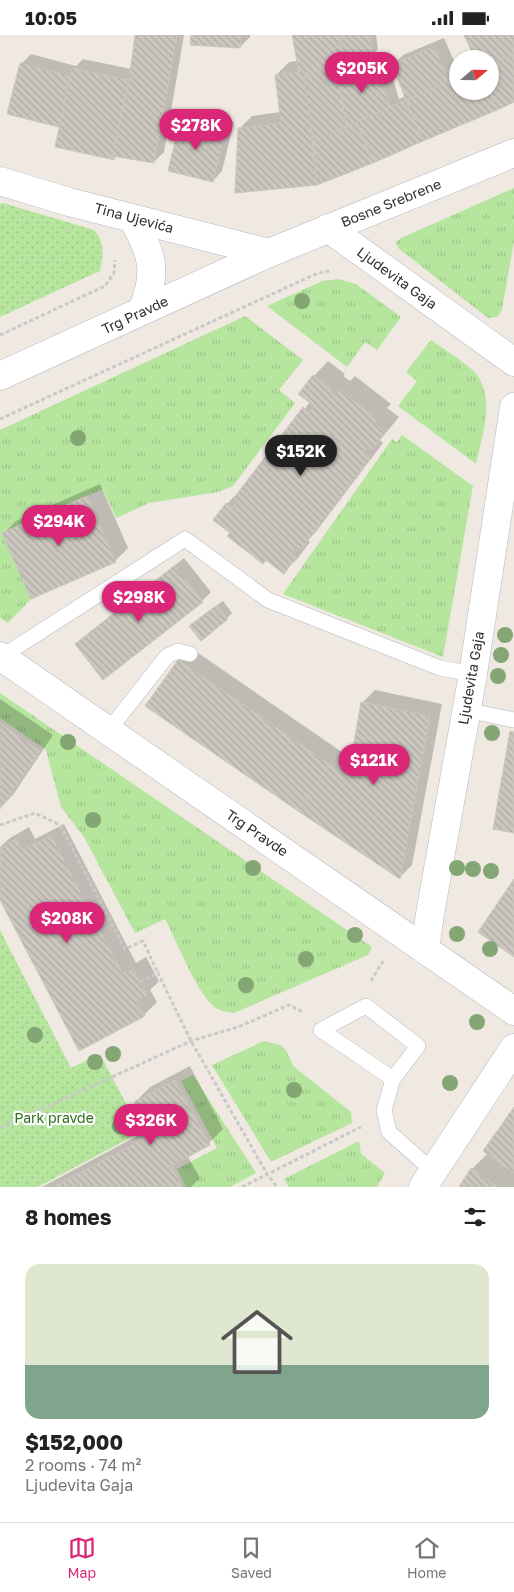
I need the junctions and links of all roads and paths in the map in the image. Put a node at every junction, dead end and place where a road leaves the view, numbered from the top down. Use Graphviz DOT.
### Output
graph roads {
  1 [pos="514,153"];
  2 [pos="0,181"];
  3 [pos="132,218"];
  4 [pos="328,228"];
  5 [pos="269,253"];
  6 [pos="115,257"];
  7 [pos="332,271"];
  8 [pos="142,311"];
  9 [pos="0,335"];
  10 [pos="514,362"];
  11 [pos="0,376"];
  12 [pos="514,407"];
  13 [pos="0,419"];
  14 [pos="190,654"];
  15 [pos="0,656"];
  16 [pos="473,674"];
  17 [pos="466,710"];
  18 [pos="514,720"];
  19 [pos="108,731"];
  20 [pos="0,825"];
  21 [pos="425,949"];
  22 [pos="384,960"];
  23 [pos="158,973"];
  24 [pos="140,982"];
  25 [pos="369,983"];
  26 [pos="514,1011"];
  27 [pos="306,1013"];
  28 [pos="191,1041"];
  29 [pos="514,1048"];
  30 [pos="393,1079"];
  31 [pos="364,1125"];
  32 [pos="0,1128"];
  33 [pos="267,1174"];
  34 [pos="428,1179"];
  35 [pos="242,1187"];
  36 [pos="276,1187"];
  1 -- 4 [label="street, Bosne Srebrene"];
  2 -- 3 [label="street, Tina Ujevića"];
  3 -- 5 [label="street, Tina Ujevića"];
  3 -- 8 [label="street"];
  4 -- 5 [label="street, Bosne Srebrene"];
  4 -- 10 [label="street, Ljudevita Gaja"];
  5 -- 8 [label="street, Trg Pravde"];
  6 -- 9 [label="path"];
  7 -- 13 [label="path"];
  8 -- 11 [label="street, Trg Pravde"];
  12 -- 16 [label="street, Ljudevita Gaja"];
  14 -- 19 [label="lane"];
  15 -- 16 [label="lane"];
  15 -- 19 [label="street, Trg Pravde"];
  16 -- 17 [label="street, Ljudevita Gaja"];
  17 -- 18 [label="lane"];
  17 -- 21 [label="street, Ljudevita Gaja"];
  19 -- 21 [label="street, Trg Pravde"];
  20 -- 23 [label="path"];
  21 -- 26 [label="street, Trg Pravde"];
  22 -- 25 [label="path"];
  23 -- 24 [label="path"];
  23 -- 28 [label="path"];
  27 -- 28 [label="path"];
  28 -- 32 [label="path"];
  28 -- 33 [label="path"];
  29 -- 34 [label="street"];
  30 -- 30 [label="lane"];
  30 -- 34 [label="lane"];
  31 -- 33 [label="path"];
  33 -- 35 [label="path"];
  33 -- 36 [label="path"];
}
